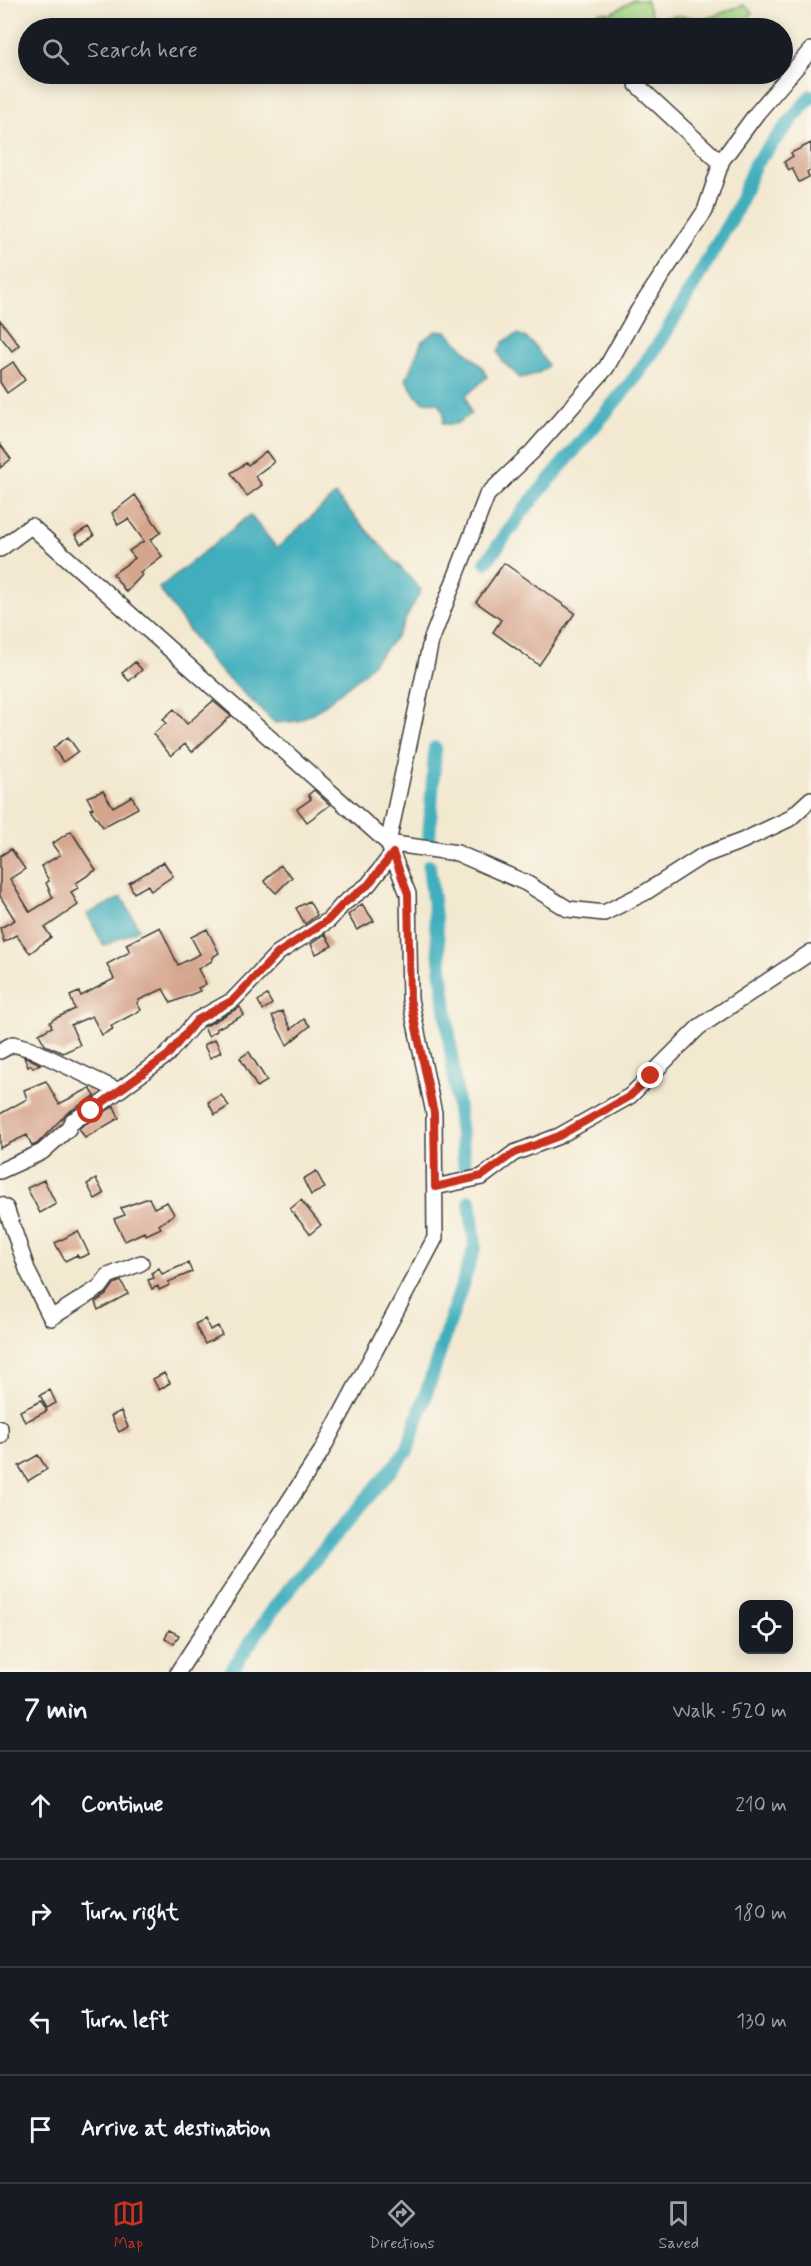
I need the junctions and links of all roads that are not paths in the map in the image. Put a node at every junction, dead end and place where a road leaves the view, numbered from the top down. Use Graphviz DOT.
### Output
graph roads {
  1 [pos="811,50"];
  2 [pos="793,71"];
  3 [pos="782,84"];
  4 [pos="637,85"];
  5 [pos="721,163"];
  6 [pos="0,549"];
  7 [pos="811,799"];
  8 [pos="390,848"];
  9 [pos="811,952"];
  10 [pos="0,1051"];
  11 [pos="117,1090"];
  12 [pos="0,1171"];
  13 [pos="435,1187"];
  14 [pos="0,1205"];
  15 [pos="141,1263"];
  16 [pos="0,1428"];
  17 [pos="0,1436"];
  18 [pos="178,1672"];
  1 -- 2 [label="street"];
  3 -- 5 [label="street"];
  4 -- 5 [label="street"];
  5 -- 8 [label="street"];
  6 -- 8 [label="street"];
  7 -- 8 [label="street"];
  8 -- 11 [label="street"];
  8 -- 13 [label="street"];
  9 -- 13 [label="street"];
  10 -- 11 [label="street"];
  11 -- 12 [label="street"];
  13 -- 18 [label="street"];
  14 -- 15 [label="street"];
  16 -- 17 [label="street"];
}
